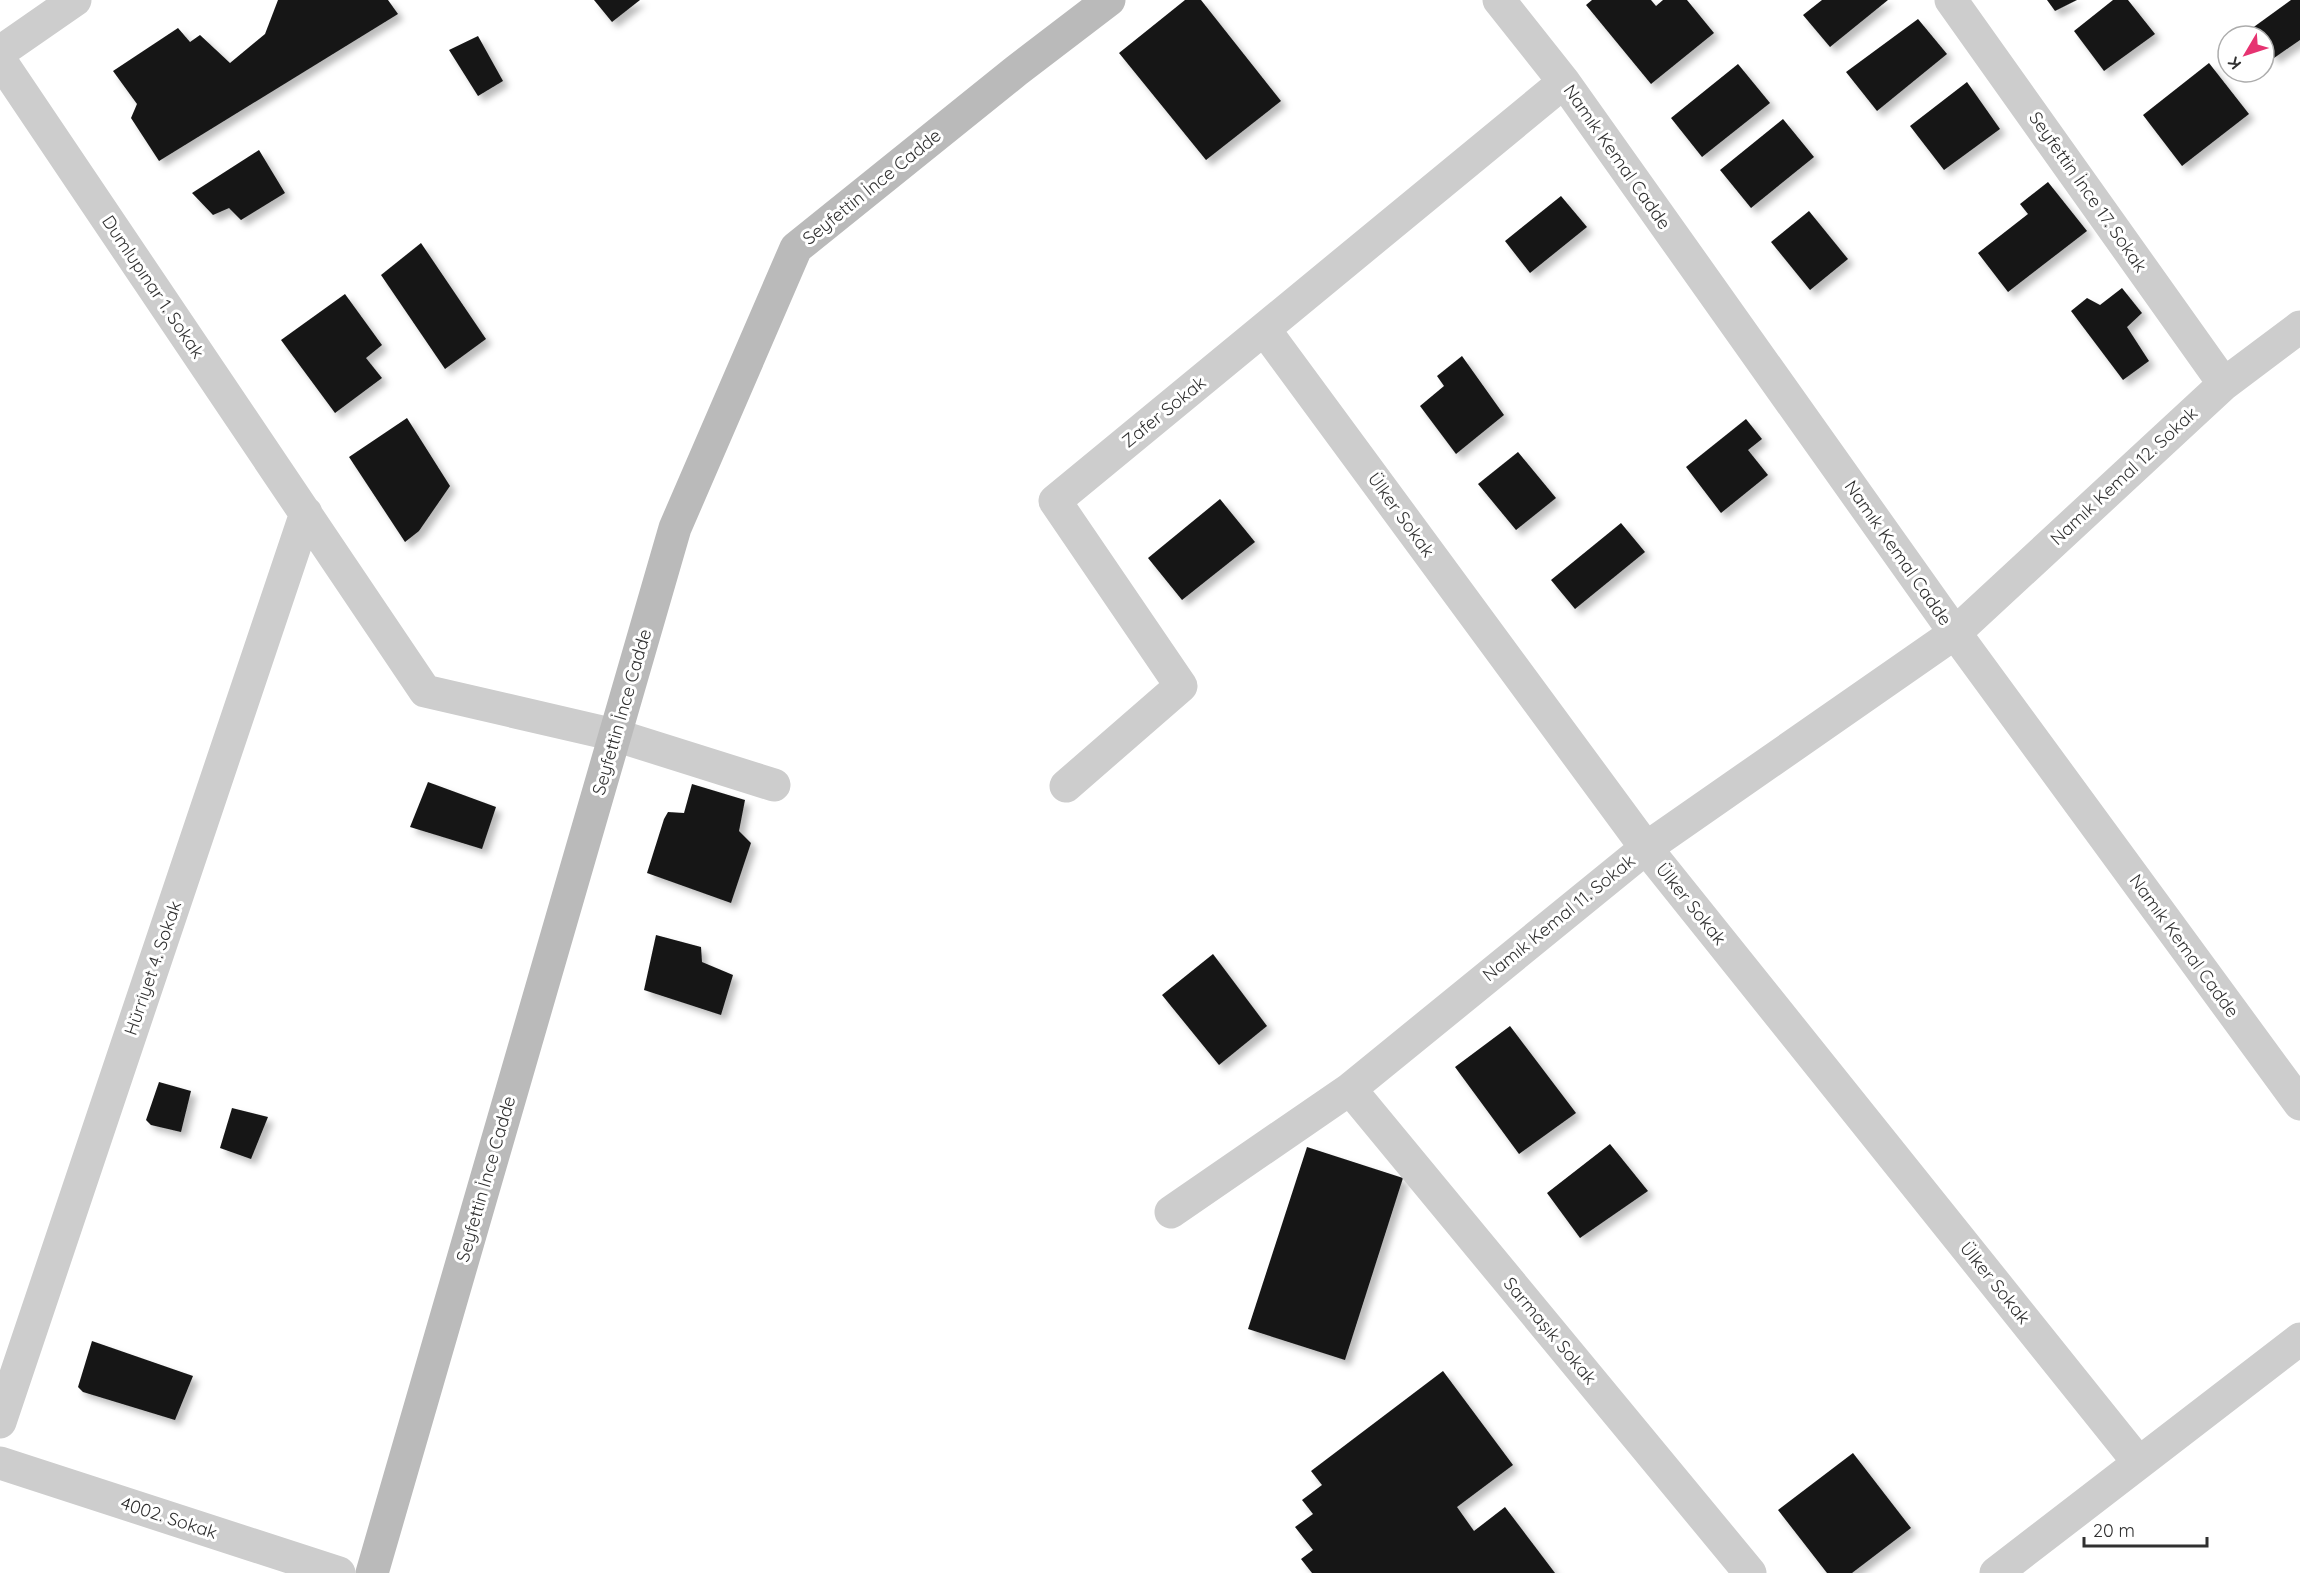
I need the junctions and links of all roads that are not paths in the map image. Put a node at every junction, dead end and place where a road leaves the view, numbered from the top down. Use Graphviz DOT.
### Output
graph roads {
  1 [pos="75,0"];
  2 [pos="1109,0"];
  3 [pos="1499,0"];
  4 [pos="1951,0"];
  5 [pos="0,51"];
  6 [pos="0,60"];
  7 [pos="1564,82"];
  8 [pos="2300,327"];
  9 [pos="1264,329"];
  10 [pos="2224,384"];
  11 [pos="306,513"];
  12 [pos="1955,633"];
  13 [pos="615,735"];
  14 [pos="774,785"];
  15 [pos="1066,786"];
  16 [pos="1646,848"];
  17 [pos="1350,1089"];
  18 [pos="2300,1104"];
  19 [pos="1171,1212"];
  20 [pos="2300,1339"];
  21 [pos="0,1422"];
  22 [pos="0,1463"];
  23 [pos="2139,1463"];
  24 [pos="339,1573"];
  25 [pos="372,1573"];
  26 [pos="1750,1573"];
  27 [pos="1996,1573"];
  1 -- 5 [label="street"];
  2 -- 13 [label="main road, Seyfettin İnce Cadde"];
  3 -- 7 [label="street, Namık Kemal Cadde"];
  4 -- 10 [label="street, Seyfettin İnce 17. Sokak"];
  6 -- 11 [label="street, Dumlupınar 1. Sokak"];
  7 -- 9 [label="street, Zafer Sokak"];
  7 -- 12 [label="street, Namık Kemal Cadde"];
  8 -- 10 [label="street, Namık Kemal 12. Sokak"];
  9 -- 15 [label="street, Zafer Sokak"];
  9 -- 16 [label="street, Ülker Sokak"];
  10 -- 12 [label="street, Namık Kemal 12. Sokak"];
  11 -- 13 [label="street, Dumlupınar 1. Sokak"];
  11 -- 21 [label="street, Hürriyet 4. Sokak"];
  12 -- 16 [label="street, Namık Kemal 11. Sokak"];
  12 -- 18 [label="street, Namık Kemal Cadde"];
  13 -- 14 [label="street, Dumlupınar 1. Sokak"];
  13 -- 25 [label="main road, Seyfettin İnce Cadde"];
  16 -- 17 [label="street, Namık Kemal 11. Sokak"];
  16 -- 23 [label="street, Ülker Sokak"];
  17 -- 19 [label="street, Namık Kemal 11. Sokak"];
  17 -- 26 [label="street, Sarmaşık Sokak"];
  20 -- 23 [label="street"];
  22 -- 24 [label="street, 4002. Sokak"];
  23 -- 27 [label="street"];
}
